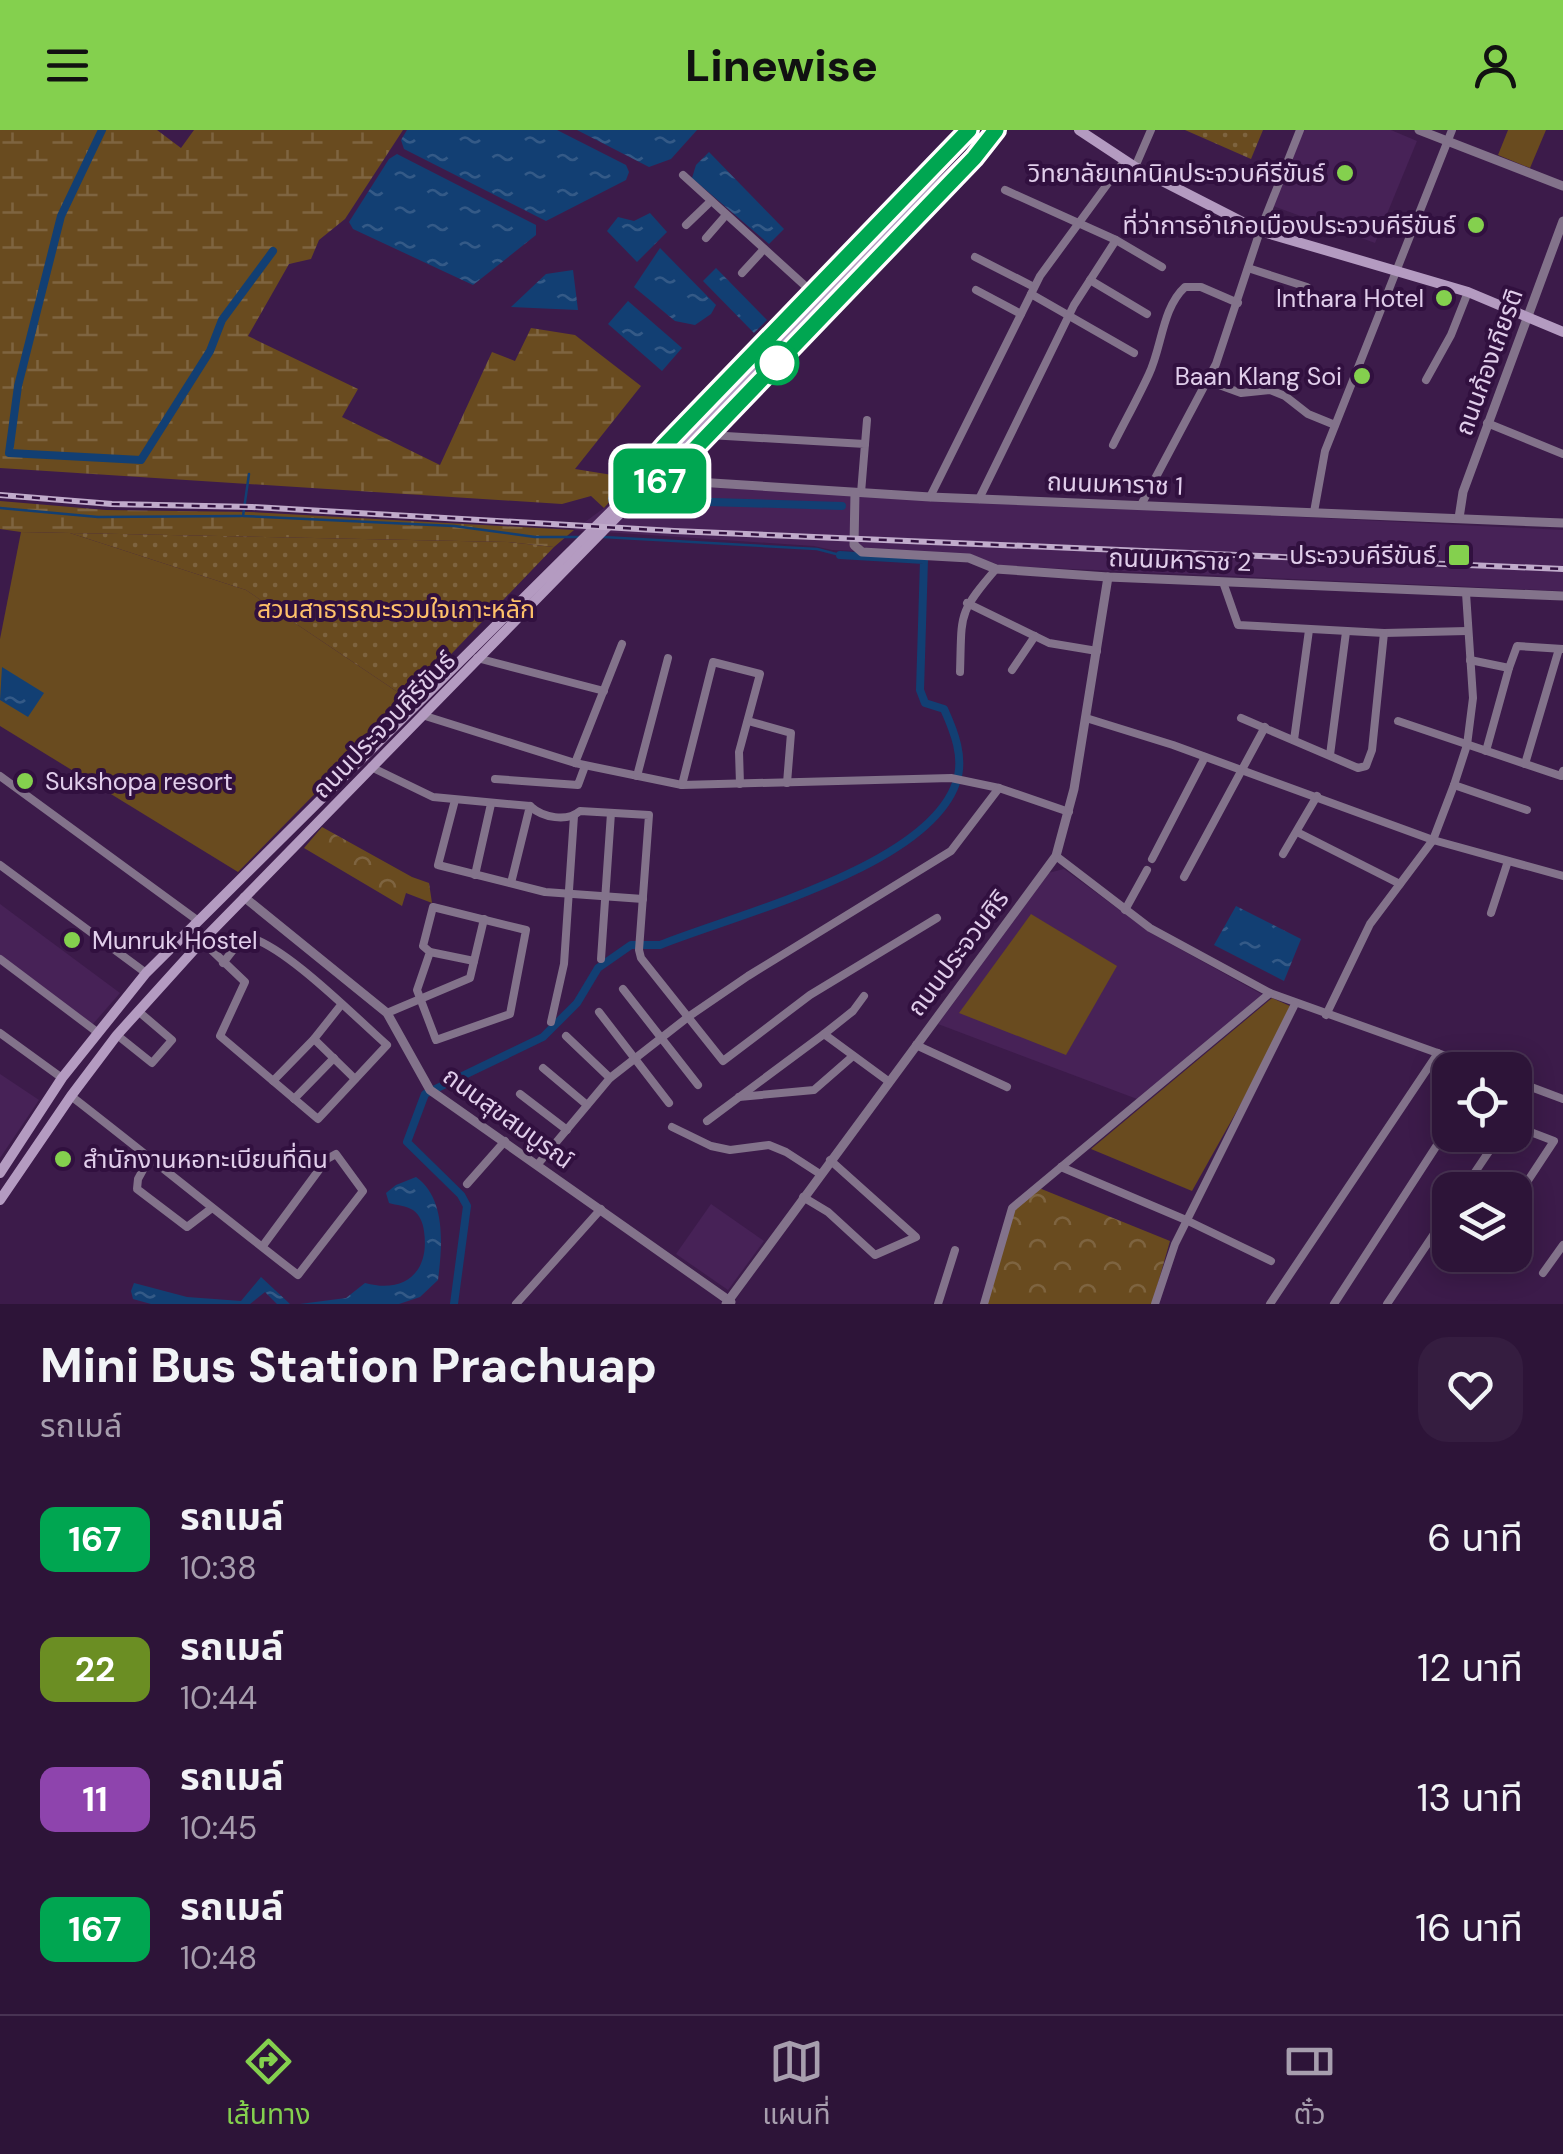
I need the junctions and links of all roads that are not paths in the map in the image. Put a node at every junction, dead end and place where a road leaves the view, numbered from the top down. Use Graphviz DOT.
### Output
graph roads {
  1 [pos="971,130"];
  2 [pos="995,130"];
  3 [pos="1079,130"];
  4 [pos="1151,130"];
  5 [pos="1300,130"];
  6 [pos="1419,130"];
  7 [pos="1452,130"];
  8 [pos="1447,142"];
  9 [pos="1130,163"];
  10 [pos="682,175"];
  11 [pos="1563,186"];
  12 [pos="1004,190"];
  13 [pos="711,201"];
  14 [pos="726,214"];
  15 [pos="1563,221"];
  16 [pos="1079,224"];
  17 [pos="686,225"];
  18 [pos="1260,231"];
  19 [pos="706,238"];
  20 [pos="1116,240"];
  21 [pos="764,249"];
  22 [pos="976,256"];
  23 [pos="1162,267"];
  24 [pos="1248,268"];
  25 [pos="1396,270"];
  26 [pos="742,273"];
  27 [pos="1090,280"];
  28 [pos="1307,287"];
  29 [pos="976,290"];
  30 [pos="1032,291"];
  31 [pos="812,292"];
  32 [pos="1468,292"];
  33 [pos="1238,304"];
  34 [pos="1021,314"];
  35 [pos="1147,314"];
  36 [pos="1527,314"];
  37 [pos="1068,316"];
  38 [pos="1563,332"];
  39 [pos="1134,353"];
  40 [pos="1426,380"];
  41 [pos="1208,382"];
  42 [pos="867,420"];
  43 [pos="1487,423"];
  44 [pos="1335,425"];
  45 [pos="709,435"];
  46 [pos="686,441"];
  47 [pos="864,444"];
  48 [pos="1113,445"];
  49 [pos="1563,454"];
  50 [pos="665,480"];
  51 [pos="858,493"];
  52 [pos="930,497"];
  53 [pos="979,499"];
  54 [pos="1140,505"];
  55 [pos="1314,512"];
  56 [pos="1459,518"];
  57 [pos="1563,523"];
  58 [pos="996,569"];
  59 [pos="557,570"];
  60 [pos="1108,577"];
  61 [pos="1223,582"];
  62 [pos="1466,592"];
  63 [pos="1563,596"];
  64 [pos="967,603"];
  65 [pos="1309,630"];
  66 [pos="1467,631"];
  67 [pos="1346,632"];
  68 [pos="1384,634"];
  69 [pos="1036,636"];
  70 [pos="622,644"];
  71 [pos="1561,649"];
  72 [pos="1098,651"];
  73 [pos="477,658"];
  74 [pos="668,658"];
  75 [pos="1470,660"];
  76 [pos="1509,668"];
  77 [pos="1012,670"];
  78 [pos="960,672"];
  79 [pos="604,691"];
  80 [pos="422,714"];
  81 [pos="1086,718"];
  82 [pos="1241,718"];
  83 [pos="748,721"];
  84 [pos="1398,721"];
  85 [pos="1265,727"];
  86 [pos="1294,740"];
  87 [pos="1467,745"];
  88 [pos="1486,751"];
  89 [pos="1330,755"];
  90 [pos="1205,757"];
  91 [pos="580,764"];
  92 [pos="1525,764"];
  93 [pos="370,767"];
  94 [pos="1242,770"];
  95 [pos="1563,771"];
  96 [pos="0,776"];
  97 [pos="637,776"];
  98 [pos="495,778"];
  99 [pos="788,783"];
  100 [pos="682,784"];
  101 [pos="740,784"];
  102 [pos="1454,786"];
  103 [pos="998,788"];
  104 [pos="1318,796"];
  105 [pos="455,800"];
  106 [pos="491,804"];
  107 [pos="530,806"];
  108 [pos="1527,810"];
  109 [pos="1069,812"];
  110 [pos="611,813"];
  111 [pos="574,816"];
  112 [pos="1297,832"];
  113 [pos="1432,840"];
  114 [pos="1283,854"];
  115 [pos="1056,856"];
  116 [pos="1152,859"];
  117 [pos="1508,861"];
  118 [pos="0,866"];
  119 [pos="1147,870"];
  120 [pos="475,875"];
  121 [pos="1563,876"];
  122 [pos="1184,877"];
  123 [pos="511,883"];
  124 [pos="1400,884"];
  125 [pos="566,894"];
  126 [pos="244,897"];
  127 [pos="605,897"];
  128 [pos="644,900"];
  129 [pos="1126,910"];
  130 [pos="1490,913"];
  131 [pos="484,918"];
  132 [pos="937,918"];
  133 [pos="197,920"];
  134 [pos="202,941"];
  135 [pos="430,952"];
  136 [pos="0,959"];
  137 [pos="602,959"];
  138 [pos="474,961"];
  139 [pos="223,963"];
  140 [pos="146,973"];
  141 [pos="623,990"];
  142 [pos="1270,993"];
  143 [pos="864,996"];
  144 [pos="419,1001"];
  145 [pos="1294,1004"];
  146 [pos="341,1005"];
  147 [pos="138,1012"];
  148 [pos="598,1012"];
  149 [pos="387,1013"];
  150 [pos="1326,1015"];
  151 [pos="688,1017"];
  152 [pos="551,1022"];
  153 [pos="97,1032"];
  154 [pos="0,1033"];
  155 [pos="117,1034"];
  156 [pos="824,1034"];
  157 [pos="566,1036"];
  158 [pos="314,1038"];
  159 [pos="659,1039"];
  160 [pos="915,1045"];
  161 [pos="1435,1052"];
  162 [pos="853,1056"];
  163 [pos="334,1058"];
  164 [pos="633,1060"];
  165 [pos="1432,1062"];
  166 [pos="542,1068"];
  167 [pos="62,1078"];
  168 [pos="610,1078"];
  169 [pos="355,1079"];
  170 [pos="273,1081"];
  171 [pos="888,1081"];
  172 [pos="698,1085"];
  173 [pos="1532,1087"];
  174 [pos="1006,1088"];
  175 [pos="520,1094"];
  176 [pos="71,1096"];
  177 [pos="739,1097"];
  178 [pos="294,1099"];
  179 [pos="1563,1099"];
  180 [pos="669,1103"];
  181 [pos="588,1105"];
  182 [pos="707,1120"];
  183 [pos="672,1127"];
  184 [pos="567,1130"];
  185 [pos="1532,1133"];
  186 [pos="504,1141"];
  187 [pos="1433,1152"];
  188 [pos="150,1157"];
  189 [pos="830,1160"];
  190 [pos="538,1164"];
  191 [pos="1061,1167"];
  192 [pos="0,1172"];
  193 [pos="820,1174"];
  194 [pos="1532,1174"];
  195 [pos="468,1184"];
  196 [pos="802,1197"];
  197 [pos="0,1200"];
  198 [pos="212,1208"];
  199 [pos="601,1208"];
  200 [pos="1186,1220"];
  201 [pos="1432,1237"];
  202 [pos="1563,1245"];
  203 [pos="262,1247"];
  204 [pos="955,1250"];
  205 [pos="1271,1261"];
  206 [pos="1544,1273"];
  207 [pos="730,1303"];
  208 [pos="516,1304"];
  209 [pos="938,1304"];
  210 [pos="984,1304"];
  211 [pos="1155,1304"];
  212 [pos="1270,1304"];
  213 [pos="1334,1304"];
  214 [pos="1388,1304"];
  1 -- 31 [label="main road"];
  1 -- 46 [label="main road, ถนนประจวบคีรีขันธ์"];
  2 -- 45 [label="main road"];
  2 -- 46 [label="main road, ถนนประจวบคีรีขันธ์"];
  3 -- 9 [label="main road"];
  4 -- 9 [label="street"];
  5 -- 18 [label="street"];
  6 -- 8 [label="street"];
  7 -- 8 [label="street"];
  8 -- 11 [label="street"];
  8 -- 25 [label="street"];
  9 -- 16 [label="street"];
  9 -- 18 [label="main road"];
  10 -- 13 [label="street"];
  12 -- 16 [label="street"];
  13 -- 14 [label="street"];
  13 -- 17 [label="street"];
  14 -- 19 [label="street"];
  14 -- 21 [label="street"];
  15 -- 36 [label="street, ถนนก้องเกียรติ"];
  16 -- 20 [label="street"];
  16 -- 30 [label="street"];
  18 -- 24 [label="street"];
  18 -- 25 [label="main road"];
  20 -- 23 [label="street"];
  20 -- 27 [label="street"];
  21 -- 26 [label="street"];
  21 -- 31 [label="street"];
  22 -- 30 [label="street"];
  24 -- 28 [label="street"];
  24 -- 33 [label="street"];
  25 -- 32 [label="main road"];
  25 -- 44 [label="street"];
  27 -- 35 [label="street"];
  27 -- 37 [label="street"];
  29 -- 34 [label="street"];
  30 -- 34 [label="street"];
  30 -- 37 [label="street"];
  31 -- 50 [label="main road"];
  32 -- 36 [label="main road"];
  32 -- 40 [label="street"];
  33 -- 41 [label="street"];
  33 -- 48 [label="street"];
  34 -- 52 [label="street"];
  36 -- 38 [label="main road"];
  36 -- 43 [label="street, ถนนก้องเกียรติ"];
  37 -- 39 [label="street"];
  37 -- 53 [label="street"];
  41 -- 44 [label="street"];
  41 -- 54 [label="street"];
  42 -- 47 [label="street"];
  43 -- 49 [label="street"];
  43 -- 56 [label="street, ถนนก้องเกียรติ"];
  44 -- 55 [label="street"];
  45 -- 47 [label="street"];
  45 -- 50 [label="main road"];
  46 -- 59 [label="main road, ถนนประจวบคีรีขันธ์"];
  47 -- 51 [label="street"];
  50 -- 51 [label="street, ถนนมหาราช 1"];
  51 -- 52 [label="street, ถนนมหาราช 1"];
  51 -- 58 [label="street, ถนนมหาราช 2"];
  52 -- 53 [label="street, ถนนมหาราช 1"];
  53 -- 54 [label="street, ถนนมหาราช 1"];
  54 -- 55 [label="street, ถนนมหาราช 1"];
  55 -- 56 [label="street, ถนนมหาราช 1"];
  56 -- 57 [label="street, ถนนมหาราช 1"];
  58 -- 60 [label="street, ถนนมหาราช 2"];
  58 -- 64 [label="street"];
  59 -- 73 [label="main road, ถนนประจวบคีรีขันธ์"];
  59 -- 133 [label="main road, ถนนประจวบคีรีขันธ์"];
  60 -- 61 [label="street, ถนนมหาราช 2"];
  60 -- 72 [label="street, ถนนประจวบศิริ"];
  61 -- 62 [label="street, ถนนมหาราช 2"];
  61 -- 65 [label="street"];
  62 -- 63 [label="street, ถนนมหาราช 2"];
  62 -- 66 [label="street"];
  64 -- 69 [label="street"];
  64 -- 78 [label="street"];
  65 -- 67 [label="street"];
  65 -- 86 [label="street"];
  66 -- 68 [label="street"];
  66 -- 75 [label="street"];
  67 -- 68 [label="street"];
  67 -- 89 [label="street"];
  68 -- 89 [label="street"];
  69 -- 72 [label="street"];
  69 -- 77 [label="street"];
  70 -- 79 [label="street"];
  71 -- 76 [label="street"];
  71 -- 92 [label="street"];
  72 -- 81 [label="street, ถนนประจวบศิริ"];
  73 -- 79 [label="street"];
  73 -- 80 [label="main road, ถนนประจวบคีรีขันธ์"];
  74 -- 97 [label="street"];
  75 -- 76 [label="street"];
  75 -- 87 [label="street"];
  76 -- 88 [label="street"];
  79 -- 91 [label="street"];
  80 -- 91 [label="street"];
  80 -- 93 [label="main road, ถนนประจวบคีรีขันธ์"];
  81 -- 90 [label="street"];
  81 -- 109 [label="street, ถนนประจวบศิริ"];
  82 -- 85 [label="street"];
  83 -- 99 [label="street"];
  83 -- 100 [label="street"];
  83 -- 101 [label="street"];
  84 -- 87 [label="street"];
  85 -- 86 [label="street"];
  85 -- 94 [label="street"];
  86 -- 89 [label="street"];
  87 -- 88 [label="street"];
  87 -- 102 [label="street"];
  88 -- 92 [label="street"];
  90 -- 94 [label="street"];
  90 -- 116 [label="street"];
  91 -- 97 [label="street"];
  91 -- 98 [label="street"];
  92 -- 95 [label="street"];
  93 -- 105 [label="street"];
  93 -- 126 [label="main road, ถนนประจวบคีรีขันธ์"];
  94 -- 104 [label="street"];
  94 -- 122 [label="street"];
  96 -- 133 [label="street"];
  97 -- 100 [label="street"];
  99 -- 101 [label="street"];
  99 -- 103 [label="street"];
  100 -- 101 [label="street"];
  102 -- 108 [label="street"];
  102 -- 113 [label="street"];
  103 -- 109 [label="street"];
  103 -- 151 [label="street"];
  104 -- 112 [label="street"];
  104 -- 113 [label="street"];
  105 -- 106 [label="street"];
  105 -- 120 [label="street"];
  106 -- 107 [label="street"];
  106 -- 120 [label="street"];
  107 -- 111 [label="street"];
  107 -- 123 [label="street"];
  109 -- 115 [label="street, ถนนประจวบศิริ"];
  110 -- 111 [label="street"];
  110 -- 127 [label="street"];
  110 -- 128 [label="street"];
  111 -- 125 [label="street"];
  112 -- 114 [label="street"];
  112 -- 124 [label="street"];
  113 -- 117 [label="street"];
  113 -- 124 [label="street"];
  115 -- 129 [label="street"];
  115 -- 160 [label="street, ถนนประจวบศิริ"];
  117 -- 121 [label="street"];
  117 -- 130 [label="street"];
  118 -- 140 [label="street"];
  119 -- 129 [label="street"];
  120 -- 123 [label="street"];
  123 -- 125 [label="street"];
  124 -- 150 [label="street"];
  125 -- 127 [label="street"];
  125 -- 152 [label="street"];
  126 -- 134 [label="main road, ถนนประจวบคีรีขันธ์"];
  126 -- 149 [label="street, ถนนสุขสมบูรณ์"];
  127 -- 128 [label="street"];
  127 -- 137 [label="street"];
  128 -- 151 [label="street"];
  129 -- 142 [label="street"];
  131 -- 135 [label="street"];
  131 -- 138 [label="street"];
  131 -- 144 [label="street"];
  132 -- 151 [label="street"];
  133 -- 140 [label="main road, ถนนประจวบคีรีขันธ์"];
  134 -- 139 [label="street"];
  134 -- 147 [label="main road, ถนนประจวบคีรีขันธ์"];
  135 -- 138 [label="street"];
  135 -- 144 [label="street"];
  136 -- 153 [label="street"];
  138 -- 144 [label="street"];
  139 -- 146 [label="street"];
  139 -- 170 [label="street"];
  140 -- 153 [label="main road, ถนนประจวบคีรีขันธ์"];
  141 -- 159 [label="street"];
  142 -- 145 [label="street"];
  142 -- 191 [label="street"];
  143 -- 156 [label="street"];
  144 -- 149 [label="street"];
  145 -- 150 [label="street"];
  145 -- 200 [label="street"];
  146 -- 158 [label="street"];
  146 -- 169 [label="street"];
  147 -- 155 [label="main road, ถนนประจวบคีรีขันธ์"];
  147 -- 155 [label="street"];
  148 -- 164 [label="street"];
  149 -- 186 [label="street, ถนนสุขสมบูรณ์"];
  150 -- 161 [label="street"];
  151 -- 159 [label="street"];
  153 -- 167 [label="main road, ถนนประจวบคีรีขันธ์"];
  154 -- 167 [label="street"];
  155 -- 176 [label="main road, ถนนประจวบคีรีขันธ์"];
  156 -- 162 [label="street"];
  156 -- 177 [label="street"];
  157 -- 168 [label="street"];
  158 -- 163 [label="street"];
  158 -- 170 [label="street"];
  159 -- 164 [label="street"];
  159 -- 172 [label="street"];
  160 -- 171 [label="street, ถนนประจวบศิริ"];
  160 -- 174 [label="street"];
  162 -- 171 [label="street"];
  162 -- 177 [label="street"];
  163 -- 169 [label="street"];
  163 -- 178 [label="street"];
  164 -- 168 [label="street"];
  164 -- 180 [label="street"];
  165 -- 212 [label="street"];
  166 -- 181 [label="street"];
  167 -- 192 [label="main road, ถนนประจวบคีรีขันธ์"];
  168 -- 181 [label="street"];
  169 -- 178 [label="street"];
  170 -- 178 [label="street"];
  171 -- 189 [label="street, ถนนประจวบศิริ"];
  173 -- 179 [label="street"];
  175 -- 184 [label="street"];
  176 -- 188 [label="street"];
  176 -- 197 [label="main road, ถนนประจวบคีรีขันธ์"];
  177 -- 182 [label="street"];
  181 -- 184 [label="street"];
  183 -- 193 [label="street"];
  184 -- 190 [label="street"];
  185 -- 194 [label="street"];
  186 -- 190 [label="street, ถนนสุขสมบูรณ์"];
  186 -- 195 [label="street"];
  187 -- 213 [label="street"];
  188 -- 198 [label="street"];
  188 -- 198 [label="street"];
  189 -- 193 [label="street, ถนนประจวบศิริ"];
  189 -- 196 [label="street"];
  190 -- 199 [label="street, ถนนสุขสมบูรณ์"];
  191 -- 200 [label="street"];
  191 -- 210 [label="street"];
  193 -- 196 [label="street, ถนนประจวบศิริ"];
  196 -- 207 [label="street, ถนนประจวบศิริ"];
  198 -- 203 [label="street"];
  199 -- 207 [label="street, ถนนสุขสมบูรณ์"];
  199 -- 208 [label="street"];
  200 -- 205 [label="street"];
  200 -- 211 [label="street"];
  201 -- 214 [label="street"];
  202 -- 206 [label="street"];
  203 -- 203 [label="street"];
  204 -- 209 [label="street"];
}
